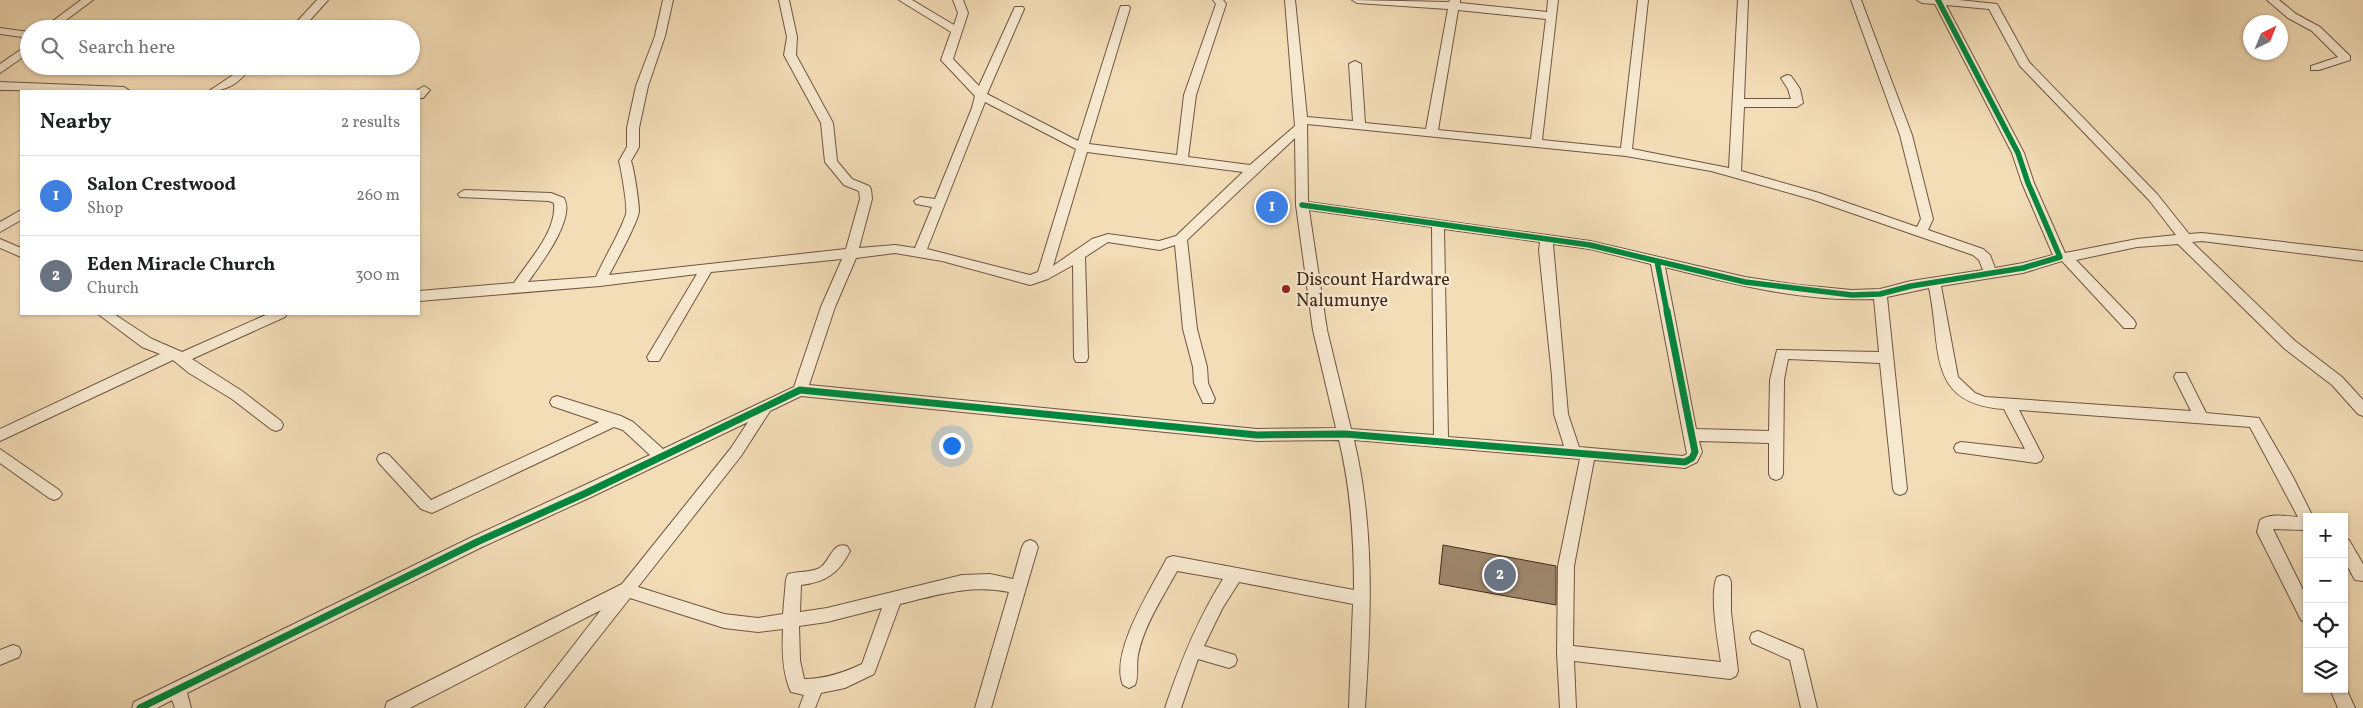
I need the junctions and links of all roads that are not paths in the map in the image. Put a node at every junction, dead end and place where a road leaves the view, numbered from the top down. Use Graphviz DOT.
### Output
graph roads {
  1 [pos="88,0"];
  2 [pos="323,0"];
  3 [pos="668,0"];
  4 [pos="784,0"];
  5 [pos="904,0"];
  6 [pos="958,0"];
  7 [pos="1218,0"];
  8 [pos="1290,0"];
  9 [pos="1357,0"];
  10 [pos="1553,0"];
  11 [pos="1643,0"];
  12 [pos="1743,0"];
  13 [pos="1856,0"];
  14 [pos="1922,0"];
  15 [pos="2272,0"];
  16 [pos="1939,1"];
  17 [pos="1455,3"];
  18 [pos="1125,8"];
  19 [pos="1019,9"];
  20 [pos="1552,16"];
  21 [pos="60,20"];
  22 [pos="305,20"];
  23 [pos="957,31"];
  24 [pos="0,32"];
  25 [pos="20,34"];
  26 [pos="20,54"];
  27 [pos="1355,64"];
  28 [pos="2315,68"];
  29 [pos="0,70"];
  30 [pos="239,75"];
  31 [pos="1787,78"];
  32 [pos="0,86"];
  33 [pos="99,90"];
  34 [pos="217,90"];
  35 [pos="981,95"];
  36 [pos="1740,103"];
  37 [pos="1301,123"];
  38 [pos="1359,126"];
  39 [pos="1431,134"];
  40 [pos="1536,143"];
  41 [pos="1081,147"];
  42 [pos="1626,152"];
  43 [pos="1182,160"];
  44 [pos="1253,169"];
  45 [pos="1735,172"];
  46 [pos="464,194"];
  47 [pos="920,201"];
  48 [pos="940,204"];
  49 [pos="1302,205"];
  50 [pos="20,215"];
  51 [pos="1438,225"];
  52 [pos="0,228"];
  53 [pos="1921,232"];
  54 [pos="2183,238"];
  55 [pos="1180,240"];
  56 [pos="1547,240"];
  57 [pos="0,243"];
  58 [pos="20,252"];
  59 [pos="920,252"];
  60 [pos="851,253"];
  61 [pos="1079,254"];
  62 [pos="2363,256"];
  63 [pos="1657,261"];
  64 [pos="707,268"];
  65 [pos="1990,272"];
  66 [pos="1043,276"];
  67 [pos="600,281"];
  68 [pos="1934,282"];
  69 [pos="519,286"];
  70 [pos="1880,294"];
  71 [pos="420,296"];
  72 [pos="106,315"];
  73 [pos="278,315"];
  74 [pos="2129,324"];
  75 [pos="176,357"];
  76 [pos="654,357"];
  77 [pos="1081,358"];
  78 [pos="1887,358"];
  79 [pos="2181,377"];
  80 [pos="800,390"];
  81 [pos="1208,400"];
  82 [pos="557,402"];
  83 [pos="2009,404"];
  84 [pos="764,407"];
  85 [pos="2363,410"];
  86 [pos="2202,418"];
  87 [pos="616,420"];
  88 [pos="276,425"];
  89 [pos="1345,434"];
  90 [pos="0,435"];
  91 [pos="1690,435"];
  92 [pos="1775,437"];
  93 [pos="1440,442"];
  94 [pos="1962,448"];
  95 [pos="1580,454"];
  96 [pos="0,455"];
  97 [pos="661,456"];
  98 [pos="384,459"];
  99 [pos="1776,474"];
  100 [pos="1900,489"];
  101 [pos="54,494"];
  102 [pos="2304,513"];
  103 [pos="2303,524"];
  104 [pos="1030,547"];
  105 [pos="842,551"];
  106 [pos="2348,552"];
  107 [pos="2361,575"];
  108 [pos="1234,576"];
  109 [pos="1722,582"];
  110 [pos="1018,587"];
  111 [pos="625,590"];
  112 [pos="894,599"];
  113 [pos="1362,599"];
  114 [pos="2303,607"];
  115 [pos="790,621"];
  116 [pos="1758,638"];
  117 [pos="1193,650"];
  118 [pos="1565,653"];
  119 [pos="1230,660"];
  120 [pos="1130,680"];
  121 [pos="815,687"];
  122 [pos="178,690"];
  123 [pos="2340,693"];
  124 [pos="140,708"];
  125 [pos="182,708"];
  126 [pos="393,708"];
  127 [pos="533,708"];
  128 [pos="807,708"];
  129 [pos="983,708"];
  130 [pos="1173,708"];
  131 [pos="1357,708"];
  132 [pos="1568,708"];
  133 [pos="1809,708"];
  134 [pos="2347,708"];
  1 -- 21 [label="street"];
  2 -- 22 [label="street"];
  3 -- 67 [label="street"];
  4 -- 60 [label="street"];
  5 -- 23 [label="street"];
  6 -- 23 [label="street"];
  7 -- 43 [label="street"];
  8 -- 37 [label="street"];
  9 -- 17 [label="street"];
  10 -- 20 [label="street"];
  11 -- 42 [label="street"];
  12 -- 36 [label="street"];
  13 -- 53 [label="street"];
  14 -- 16 [label="street"];
  15 -- 28 [label="street"];
  16 -- 54 [label="street"];
  16 -- 65 [label="street"];
  17 -- 20 [label="street"];
  17 -- 39 [label="street"];
  18 -- 41 [label="street"];
  19 -- 35 [label="street"];
  20 -- 40 [label="street"];
  23 -- 35 [label="street"];
  24 -- 25 [label="street"];
  26 -- 29 [label="street"];
  27 -- 38 [label="street"];
  30 -- 34 [label="street"];
  31 -- 36 [label="street"];
  32 -- 33 [label="street"];
  35 -- 41 [label="street"];
  35 -- 48 [label="street"];
  36 -- 45 [label="street"];
  37 -- 38 [label="street"];
  37 -- 44 [label="street"];
  37 -- 49 [label="street"];
  38 -- 39 [label="street"];
  39 -- 40 [label="street"];
  40 -- 42 [label="street"];
  41 -- 43 [label="street"];
  41 -- 66 [label="street"];
  42 -- 45 [label="street"];
  43 -- 44 [label="street"];
  44 -- 55 [label="street"];
  45 -- 53 [label="street"];
  46 -- 69 [label="street"];
  47 -- 48 [label="street"];
  48 -- 59 [label="street"];
  49 -- 51 [label="street"];
  49 -- 89 [label="street"];
  50 -- 52 [label="street"];
  51 -- 56 [label="street"];
  51 -- 93 [label="street"];
  53 -- 65 [label="street"];
  54 -- 62 [label="street"];
  54 -- 74 [label="street"];
  54 -- 85 [label="street"];
  55 -- 61 [label="street"];
  55 -- 81 [label="street"];
  56 -- 63 [label="street"];
  56 -- 95 [label="street"];
  57 -- 58 [label="street"];
  59 -- 60 [label="street"];
  59 -- 66 [label="street"];
  60 -- 64 [label="street"];
  60 -- 80 [label="street"];
  61 -- 66 [label="street"];
  61 -- 77 [label="street"];
  63 -- 70 [label="street"];
  63 -- 91 [label="street"];
  64 -- 67 [label="street"];
  64 -- 76 [label="street"];
  65 -- 68 [label="street"];
  67 -- 69 [label="street"];
  68 -- 70 [label="street"];
  68 -- 83 [label="street"];
  69 -- 71 [label="street"];
  70 -- 78 [label="street"];
  72 -- 75 [label="street"];
  73 -- 75 [label="street"];
  75 -- 88 [label="street"];
  75 -- 90 [label="street"];
  78 -- 92 [label="street"];
  78 -- 100 [label="street"];
  79 -- 86 [label="street"];
  80 -- 84 [label="street"];
  80 -- 89 [label="street"];
  82 -- 87 [label="street"];
  83 -- 86 [label="street"];
  83 -- 94 [label="street"];
  84 -- 97 [label="street"];
  84 -- 111 [label="street"];
  86 -- 102 [label="street"];
  87 -- 97 [label="street"];
  87 -- 98 [label="street"];
  89 -- 93 [label="street"];
  89 -- 113 [label="street"];
  91 -- 92 [label="street"];
  91 -- 95 [label="street"];
  92 -- 99 [label="street"];
  93 -- 95 [label="street"];
  95 -- 118 [label="street"];
  96 -- 101 [label="street"];
  97 -- 122 [label="street"];
  103 -- 114 [label="street"];
  104 -- 110 [label="street"];
  105 -- 115 [label="street"];
  106 -- 107 [label="street"];
  108 -- 113 [label="street"];
  108 -- 117 [label="street"];
  108 -- 120 [label="street"];
  109 -- 118 [label="street"];
  110 -- 112 [label="street"];
  110 -- 129 [label="street"];
  111 -- 115 [label="street"];
  111 -- 126 [label="street"];
  111 -- 127 [label="street"];
  112 -- 115 [label="street"];
  112 -- 121 [label="street"];
  113 -- 131 [label="street"];
  115 -- 121 [label="street"];
  116 -- 133 [label="street"];
  117 -- 119 [label="street"];
  117 -- 130 [label="street"];
  118 -- 132 [label="street"];
  121 -- 128 [label="street"];
  122 -- 124 [label="street"];
  122 -- 125 [label="street"];
  123 -- 134 [label="street"];
}
